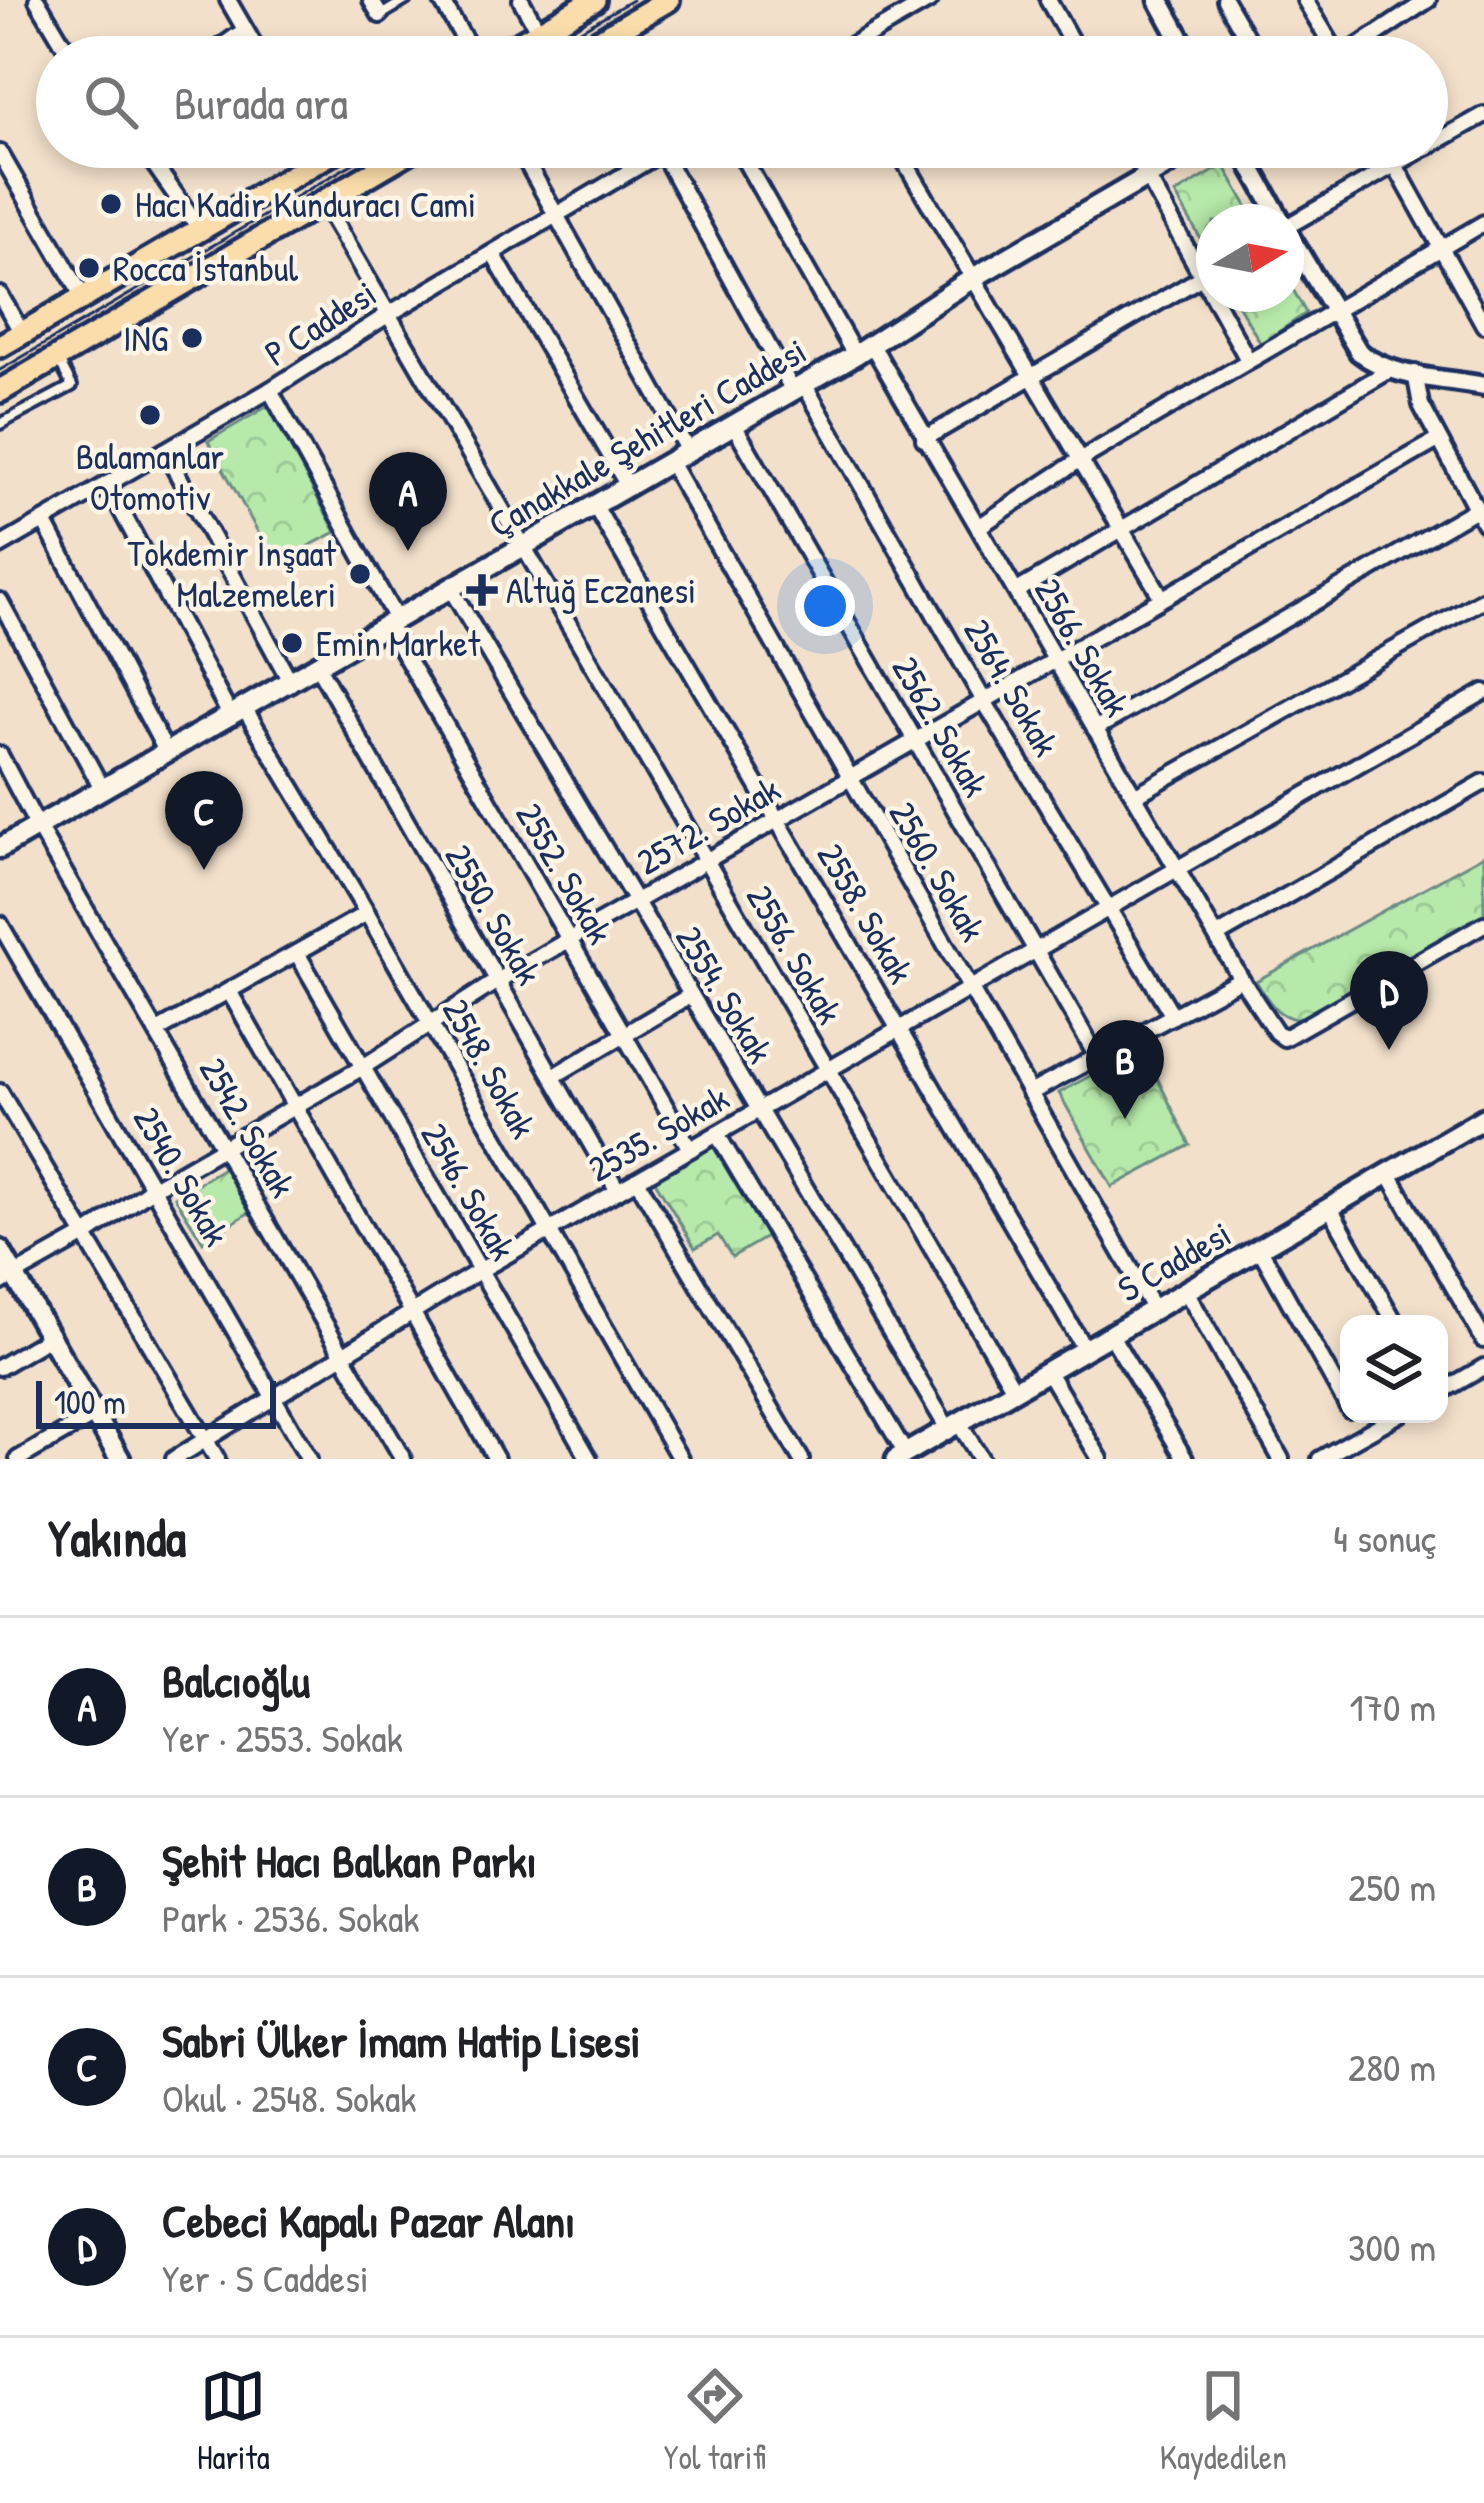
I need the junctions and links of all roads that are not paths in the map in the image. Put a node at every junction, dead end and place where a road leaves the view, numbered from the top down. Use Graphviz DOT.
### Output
graph roads {
  1 [pos="37,0"];
  2 [pos="228,0"];
  3 [pos="371,0"];
  4 [pos="406,0"];
  5 [pos="441,0"];
  6 [pos="521,0"];
  7 [pos="594,0"];
  8 [pos="668,0"];
  9 [pos="930,0"];
  10 [pos="1048,0"];
  11 [pos="1159,0"];
  12 [pos="1225,0"];
  13 [pos="1305,0"];
  14 [pos="1390,0"];
  15 [pos="1428,0"];
  16 [pos="380,15"];
  17 [pos="1400,16"];
  18 [pos="245,30"];
  19 [pos="539,32"];
  20 [pos="58,36"];
  21 [pos="237,36"];
  22 [pos="249,36"];
  23 [pos="462,36"];
  24 [pos="532,36"];
  25 [pos="607,36"];
  26 [pos="870,36"];
  27 [pos="1068,36"];
  28 [pos="1179,36"];
  29 [pos="1246,36"];
  30 [pos="1327,36"];
  31 [pos="1371,36"];
  32 [pos="1484,115"];
  33 [pos="1448,135"];
  34 [pos="0,153"];
  35 [pos="157,168"];
  36 [pos="294,168"];
  37 [pos="381,168"];
  38 [pos="529,168"];
  39 [pos="636,168"];
  40 [pos="676,168"];
  41 [pos="750,168"];
  42 [pos="908,168"];
  43 [pos="1143,168"];
  44 [pos="1164,168"];
  45 [pos="1252,168"];
  46 [pos="1389,168"];
  47 [pos="1396,168"];
  48 [pos="1148,178"];
  49 [pos="323,202"];
  50 [pos="1272,204"];
  51 [pos="1304,215"];
  52 [pos="556,217"];
  53 [pos="1484,223"];
  54 [pos="201,231"];
  55 [pos="1442,247"];
  56 [pos="493,254"];
  57 [pos="1304,258"];
  58 [pos="1196,266"];
  59 [pos="973,278"];
  60 [pos="1196,280"];
  61 [pos="0,295"];
  62 [pos="83,297"];
  63 [pos="1334,309"];
  64 [pos="1221,312"];
  65 [pos="389,314"];
  66 [pos="1484,325"];
  67 [pos="22,333"];
  68 [pos="0,346"];
  69 [pos="863,350"];
  70 [pos="57,357"];
  71 [pos="1248,360"];
  72 [pos="1390,370"];
  73 [pos="1414,374"];
  74 [pos="1030,376"];
  75 [pos="1484,386"];
  76 [pos="798,387"];
  77 [pos="0,391"];
  78 [pos="270,391"];
  79 [pos="0,424"];
  80 [pos="734,425"];
  81 [pos="924,439"];
  82 [pos="1438,440"];
  83 [pos="165,451"];
  84 [pos="688,452"];
  85 [pos="1078,461"];
  86 [pos="670,462"];
  87 [pos="107,484"];
  88 [pos="628,486"];
  89 [pos="596,506"];
  90 [pos="1480,516"];
  91 [pos="44,521"];
  92 [pos="980,526"];
  93 [pos="1122,530"];
  94 [pos="0,546"];
  95 [pos="524,547"];
  96 [pos="451,590"];
  97 [pos="1017,592"];
  98 [pos="1162,598"];
  99 [pos="1484,598"];
  100 [pos="0,601"];
  101 [pos="392,624"];
  102 [pos="1057,659"];
  103 [pos="318,667"];
  104 [pos="291,683"];
  105 [pos="1484,692"];
  106 [pos="985,701"];
  107 [pos="238,713"];
  108 [pos="1096,729"];
  109 [pos="915,741"];
  110 [pos="167,753"];
  111 [pos="0,755"];
  112 [pos="850,778"];
  113 [pos="1484,782"];
  114 [pos="103,790"];
  115 [pos="1134,796"];
  116 [pos="777,820"];
  117 [pos="38,827"];
  118 [pos="0,848"];
  119 [pos="706,861"];
  120 [pos="1178,869"];
  121 [pos="636,901"];
  122 [pos="1109,909"];
  123 [pos="367,913"];
  124 [pos="0,924"];
  125 [pos="1484,924"];
  126 [pos="1217,936"];
  127 [pos="569,940"];
  128 [pos="1036,950"];
  129 [pos="297,953"];
  130 [pos="1240,979"];
  131 [pos="497,981"];
  132 [pos="970,988"];
  133 [pos="229,992"];
  134 [pos="691,995"];
  135 [pos="1173,1016"];
  136 [pos="431,1024"];
  137 [pos="899,1029"];
  138 [pos="158,1031"];
  139 [pos="624,1034"];
  140 [pos="1097,1058"];
  141 [pos="363,1066"];
  142 [pos="828,1070"];
  143 [pos="552,1076"];
  144 [pos="0,1092"];
  145 [pos="1030,1093"];
  146 [pos="292,1107"];
  147 [pos="759,1110"];
  148 [pos="1484,1118"];
  149 [pos="717,1134"];
  150 [pos="225,1146"];
  151 [pos="690,1149"];
  152 [pos="1389,1174"];
  153 [pos="637,1180"];
  154 [pos="155,1186"];
  155 [pos="618,1191"];
  156 [pos="1330,1208"];
  157 [pos="548,1232"];
  158 [pos="87,1234"];
  159 [pos="0,1250"];
  160 [pos="1260,1250"];
  161 [pos="479,1271"];
  162 [pos="8,1278"];
  163 [pos="1186,1291"];
  164 [pos="1154,1310"];
  165 [pos="411,1315"];
  166 [pos="1391,1315"];
  167 [pos="1112,1335"];
  168 [pos="52,1336"];
  169 [pos="1484,1340"];
  170 [pos="1085,1350"];
  171 [pos="345,1354"];
  172 [pos="0,1367"];
  173 [pos="1048,1372"];
  174 [pos="1482,1372"];
  175 [pos="1448,1389"];
  176 [pos="1015,1390"];
  177 [pos="1340,1394"];
  178 [pos="273,1397"];
  179 [pos="96,1414"];
  180 [pos="1356,1423"];
  181 [pos="1383,1423"];
  182 [pos="954,1426"];
  183 [pos="1363,1434"];
  184 [pos="205,1440"];
  185 [pos="901,1456"];
  186 [pos="18,1459"];
  187 [pos="120,1459"];
  188 [pos="174,1459"];
  189 [pos="217,1459"];
  190 [pos="309,1459"];
  191 [pos="403,1459"];
  192 [pos="496,1459"];
  193 [pos="589,1459"];
  194 [pos="680,1459"];
  195 [pos="801,1459"];
  196 [pos="980,1459"];
  197 [pos="1100,1459"];
  198 [pos="1185,1459"];
  199 [pos="1281,1459"];
  200 [pos="1320,1459"];
  1 -- 20 [label="street"];
  2 -- 18 [label="street"];
  3 -- 16 [label="street"];
  4 -- 16 [label="lane"];
  5 -- 23 [label="street"];
  6 -- 19 [label="street"];
  7 -- 19 [label="main road"];
  8 -- 25 [label="main road"];
  9 -- 26 [label="street"];
  10 -- 27 [label="street"];
  11 -- 28 [label="main road"];
  12 -- 29 [label="street"];
  13 -- 30 [label="street"];
  14 -- 17 [label="street"];
  15 -- 17 [label="street"];
  17 -- 31 [label="street"];
  18 -- 21 [label="street"];
  18 -- 22 [label="street"];
  19 -- 24 [label="main road"];
  32 -- 33 [label="street"];
  34 -- 62 [label="street"];
  35 -- 54 [label="street"];
  36 -- 54 [label="main road"];
  37 -- 49 [label="main road"];
  38 -- 52 [label="street"];
  39 -- 52 [label="street, P Caddesi"];
  40 -- 76 [label="street, 2564. Sokak"];
  41 -- 69 [label="street, 2566. Sokak"];
  42 -- 59 [label="street"];
  43 -- 48 [label="street"];
  44 -- 48 [label="main road, Çanakkale Şehitleri Caddesi"];
  45 -- 50 [label="street"];
  46 -- 51 [label="street"];
  47 -- 55 [label="street"];
  48 -- 58 [label="street"];
  48 -- 59 [label="main road, Çanakkale Şehitleri Caddesi"];
  49 -- 65 [label="street, 2556. Sokak"];
  49 -- 70 [label="main road"];
  52 -- 56 [label="street, P Caddesi"];
  52 -- 84 [label="street"];
  53 -- 55 [label="street"];
  54 -- 62 [label="main road"];
  55 -- 63 [label="street"];
  55 -- 66 [label="street"];
  56 -- 65 [label="street, P Caddesi"];
  56 -- 88 [label="street"];
  57 -- 63 [label="street"];
  59 -- 69 [label="main road, Çanakkale Şehitleri Caddesi"];
  59 -- 74 [label="street"];
  60 -- 74 [label="street"];
  61 -- 67 [label="street"];
  62 -- 67 [label="main road"];
  63 -- 71 [label="street"];
  63 -- 72 [label="street"];
  64 -- 71 [label="street"];
  65 -- 78 [label="street, P Caddesi"];
  65 -- 95 [label="street, 2556. Sokak"];
  67 -- 68 [label="main road"];
  69 -- 76 [label="main road, Çanakkale Şehitleri Caddesi"];
  69 -- 81 [label="street, 2566. Sokak"];
  70 -- 77 [label="main road"];
  70 -- 79 [label="lane"];
  71 -- 85 [label="street"];
  72 -- 73 [label="street"];
  72 -- 93 [label="street"];
  73 -- 75 [label="street"];
  73 -- 82 [label="street"];
  74 -- 81 [label="street"];
  74 -- 85 [label="street"];
  76 -- 80 [label="main road, Çanakkale Şehitleri Caddesi"];
  76 -- 106 [label="street, 2564. Sokak"];
  78 -- 83 [label="street, P Caddesi"];
  78 -- 101 [label="street, 2552. Sokak"];
  80 -- 84 [label="main road, Çanakkale Şehitleri Caddesi"];
  80 -- 109 [label="street, 2562. Sokak"];
  81 -- 92 [label="street, 2566. Sokak"];
  82 -- 90 [label="street"];
  82 -- 98 [label="street, 2572. Sokak"];
  83 -- 87 [label="street, P Caddesi"];
  83 -- 104 [label="street"];
  84 -- 86 [label="main road, Çanakkale Şehitleri Caddesi"];
  85 -- 92 [label="street"];
  85 -- 93 [label="street"];
  86 -- 88 [label="main road, Çanakkale Şehitleri Caddesi"];
  86 -- 112 [label="street, 2560. Sokak"];
  87 -- 91 [label="street, P Caddesi"];
  87 -- 107 [label="street, 2548. Sokak"];
  88 -- 89 [label="main road, Çanakkale Şehitleri Caddesi"];
  89 -- 95 [label="main road, Çanakkale Şehitleri Caddesi"];
  89 -- 116 [label="street, 2558. Sokak"];
  90 -- 108 [label="street"];
  91 -- 94 [label="street, P Caddesi"];
  91 -- 110 [label="street"];
  92 -- 97 [label="street, 2566. Sokak"];
  93 -- 97 [label="street"];
  93 -- 98 [label="street"];
  95 -- 96 [label="main road, Çanakkale Şehitleri Caddesi"];
  95 -- 119 [label="street, 2556. Sokak"];
  96 -- 101 [label="main road, Çanakkale Şehitleri Caddesi"];
  96 -- 121 [label="street, 2554. Sokak"];
  97 -- 102 [label="street, 2566. Sokak"];
  98 -- 102 [label="street, 2572. Sokak"];
  99 -- 115 [label="street"];
  100 -- 114 [label="street"];
  101 -- 103 [label="main road, Çanakkale Şehitleri Caddesi"];
  101 -- 127 [label="street, 2552. Sokak"];
  102 -- 106 [label="street, 2572. Sokak"];
  102 -- 108 [label="street, 2566. Sokak"];
  103 -- 104 [label="main road, Çanakkale Şehitleri Caddesi"];
  103 -- 131 [label="street, 2550. Sokak"];
  104 -- 107 [label="main road, Çanakkale Şehitleri Caddesi"];
  105 -- 120 [label="street, 2535. Sokak"];
  106 -- 109 [label="street, 2572. Sokak"];
  106 -- 122 [label="street, 2564. Sokak"];
  107 -- 110 [label="main road, Çanakkale Şehitleri Caddesi"];
  107 -- 123 [label="street, 2548. Sokak"];
  108 -- 115 [label="street, 2566. Sokak"];
  109 -- 112 [label="street, 2572. Sokak"];
  109 -- 128 [label="street, 2562. Sokak"];
  110 -- 114 [label="main road, Çanakkale Şehitleri Caddesi"];
  111 -- 117 [label="street, 2542. Sokak"];
  112 -- 116 [label="street, 2572. Sokak"];
  112 -- 132 [label="street, 2560. Sokak"];
  113 -- 126 [label="street"];
  114 -- 117 [label="main road, Çanakkale Şehitleri Caddesi"];
  115 -- 120 [label="street, 2566. Sokak"];
  116 -- 119 [label="street, 2572. Sokak"];
  116 -- 137 [label="street, 2558. Sokak"];
  117 -- 118 [label="main road, Çanakkale Şehitleri Caddesi"];
  117 -- 138 [label="street, 2542. Sokak"];
  119 -- 121 [label="street, 2572. Sokak"];
  119 -- 142 [label="street, 2556. Sokak"];
  120 -- 122 [label="street, 2535. Sokak"];
  120 -- 126 [label="street, 2566. Sokak"];
  121 -- 127 [label="street, 2572. Sokak"];
  121 -- 134 [label="street, 2554. Sokak"];
  122 -- 128 [label="street, 2535. Sokak"];
  122 -- 135 [label="street, 2564. Sokak"];
  123 -- 129 [label="street"];
  123 -- 136 [label="street, 2548. Sokak"];
  124 -- 154 [label="street, 2540. Sokak"];
  125 -- 130 [label="street, 2566. Sokak"];
  126 -- 130 [label="street, 2566. Sokak"];
  127 -- 131 [label="street, 2572. Sokak"];
  127 -- 139 [label="street, 2552. Sokak"];
  128 -- 132 [label="street, 2535. Sokak"];
  128 -- 140 [label="street, 2562. Sokak"];
  129 -- 133 [label="street"];
  129 -- 141 [label="street, 2546. Sokak"];
  130 -- 135 [label="street"];
  131 -- 136 [label="street, 2572. Sokak"];
  131 -- 143 [label="street, 2550. Sokak"];
  132 -- 137 [label="street, 2535. Sokak"];
  132 -- 145 [label="street, 2560. Sokak"];
  133 -- 138 [label="street"];
  133 -- 146 [label="street"];
  134 -- 139 [label="street"];
  134 -- 147 [label="street, 2554. Sokak"];
  135 -- 140 [label="street"];
  136 -- 141 [label="street, 2572. Sokak"];
  136 -- 157 [label="street, 2548. Sokak"];
  137 -- 142 [label="street, 2535. Sokak"];
  137 -- 170 [label="street, 2558. Sokak"];
  138 -- 150 [label="street, 2542. Sokak"];
  139 -- 143 [label="street"];
  139 -- 151 [label="street, 2552. Sokak"];
  140 -- 145 [label="street"];
  141 -- 146 [label="street, 2572. Sokak"];
  141 -- 161 [label="street, 2546. Sokak"];
  142 -- 147 [label="street, 2535. Sokak"];
  142 -- 176 [label="street, 2556. Sokak"];
  143 -- 155 [label="street, 2550. Sokak"];
  144 -- 158 [label="street"];
  145 -- 164 [label="street, 2560. Sokak"];
  146 -- 150 [label="street, 2572. Sokak"];
  146 -- 165 [label="street"];
  147 -- 149 [label="street, 2535. Sokak"];
  147 -- 182 [label="street, 2554. Sokak"];
  148 -- 152 [label="main road, S Caddesi"];
  149 -- 151 [label="street, 2535. Sokak"];
  149 -- 185 [label="street"];
  150 -- 154 [label="street, 2572. Sokak"];
  150 -- 171 [label="street, 2542. Sokak"];
  151 -- 153 [label="street, 2535. Sokak"];
  152 -- 156 [label="main road, S Caddesi"];
  152 -- 169 [label="street"];
  153 -- 155 [label="street, 2535. Sokak"];
  153 -- 195 [label="street"];
  154 -- 158 [label="street, 2572. Sokak"];
  154 -- 178 [label="street, 2540. Sokak"];
  155 -- 157 [label="street, 2535. Sokak"];
  156 -- 160 [label="main road, S Caddesi"];
  156 -- 166 [label="street"];
  157 -- 161 [label="street, 2535. Sokak"];
  157 -- 194 [label="street, 2548. Sokak"];
  158 -- 162 [label="street, 2572. Sokak"];
  158 -- 184 [label="street"];
  159 -- 162 [label="main road"];
  160 -- 163 [label="main road, S Caddesi"];
  160 -- 177 [label="street"];
  161 -- 165 [label="street, 2535. Sokak"];
  161 -- 193 [label="street, 2546. Sokak"];
  162 -- 168 [label="main road"];
  163 -- 164 [label="main road, S Caddesi"];
  163 -- 199 [label="street"];
  164 -- 167 [label="main road, S Caddesi"];
  165 -- 171 [label="street, 2535. Sokak"];
  165 -- 192 [label="street"];
  167 -- 170 [label="main road, S Caddesi"];
  167 -- 198 [label="street"];
  168 -- 172 [label="street"];
  168 -- 179 [label="main road"];
  170 -- 173 [label="main road, S Caddesi"];
  171 -- 178 [label="street, 2535. Sokak"];
  171 -- 191 [label="street, 2542. Sokak"];
  173 -- 176 [label="main road, S Caddesi"];
  173 -- 197 [label="street"];
  174 -- 175 [label="street"];
  176 -- 182 [label="main road, S Caddesi"];
  178 -- 184 [label="street, 2535. Sokak"];
  178 -- 190 [label="street, 2540. Sokak"];
  179 -- 186 [label="street"];
  179 -- 187 [label="main road"];
  180 -- 183 [label="street"];
  181 -- 183 [label="street"];
  182 -- 185 [label="main road, S Caddesi"];
  182 -- 196 [label="street, 2554. Sokak"];
  183 -- 200 [label="street"];
  184 -- 188 [label="street, 2535. Sokak"];
  184 -- 189 [label="street"];
}
